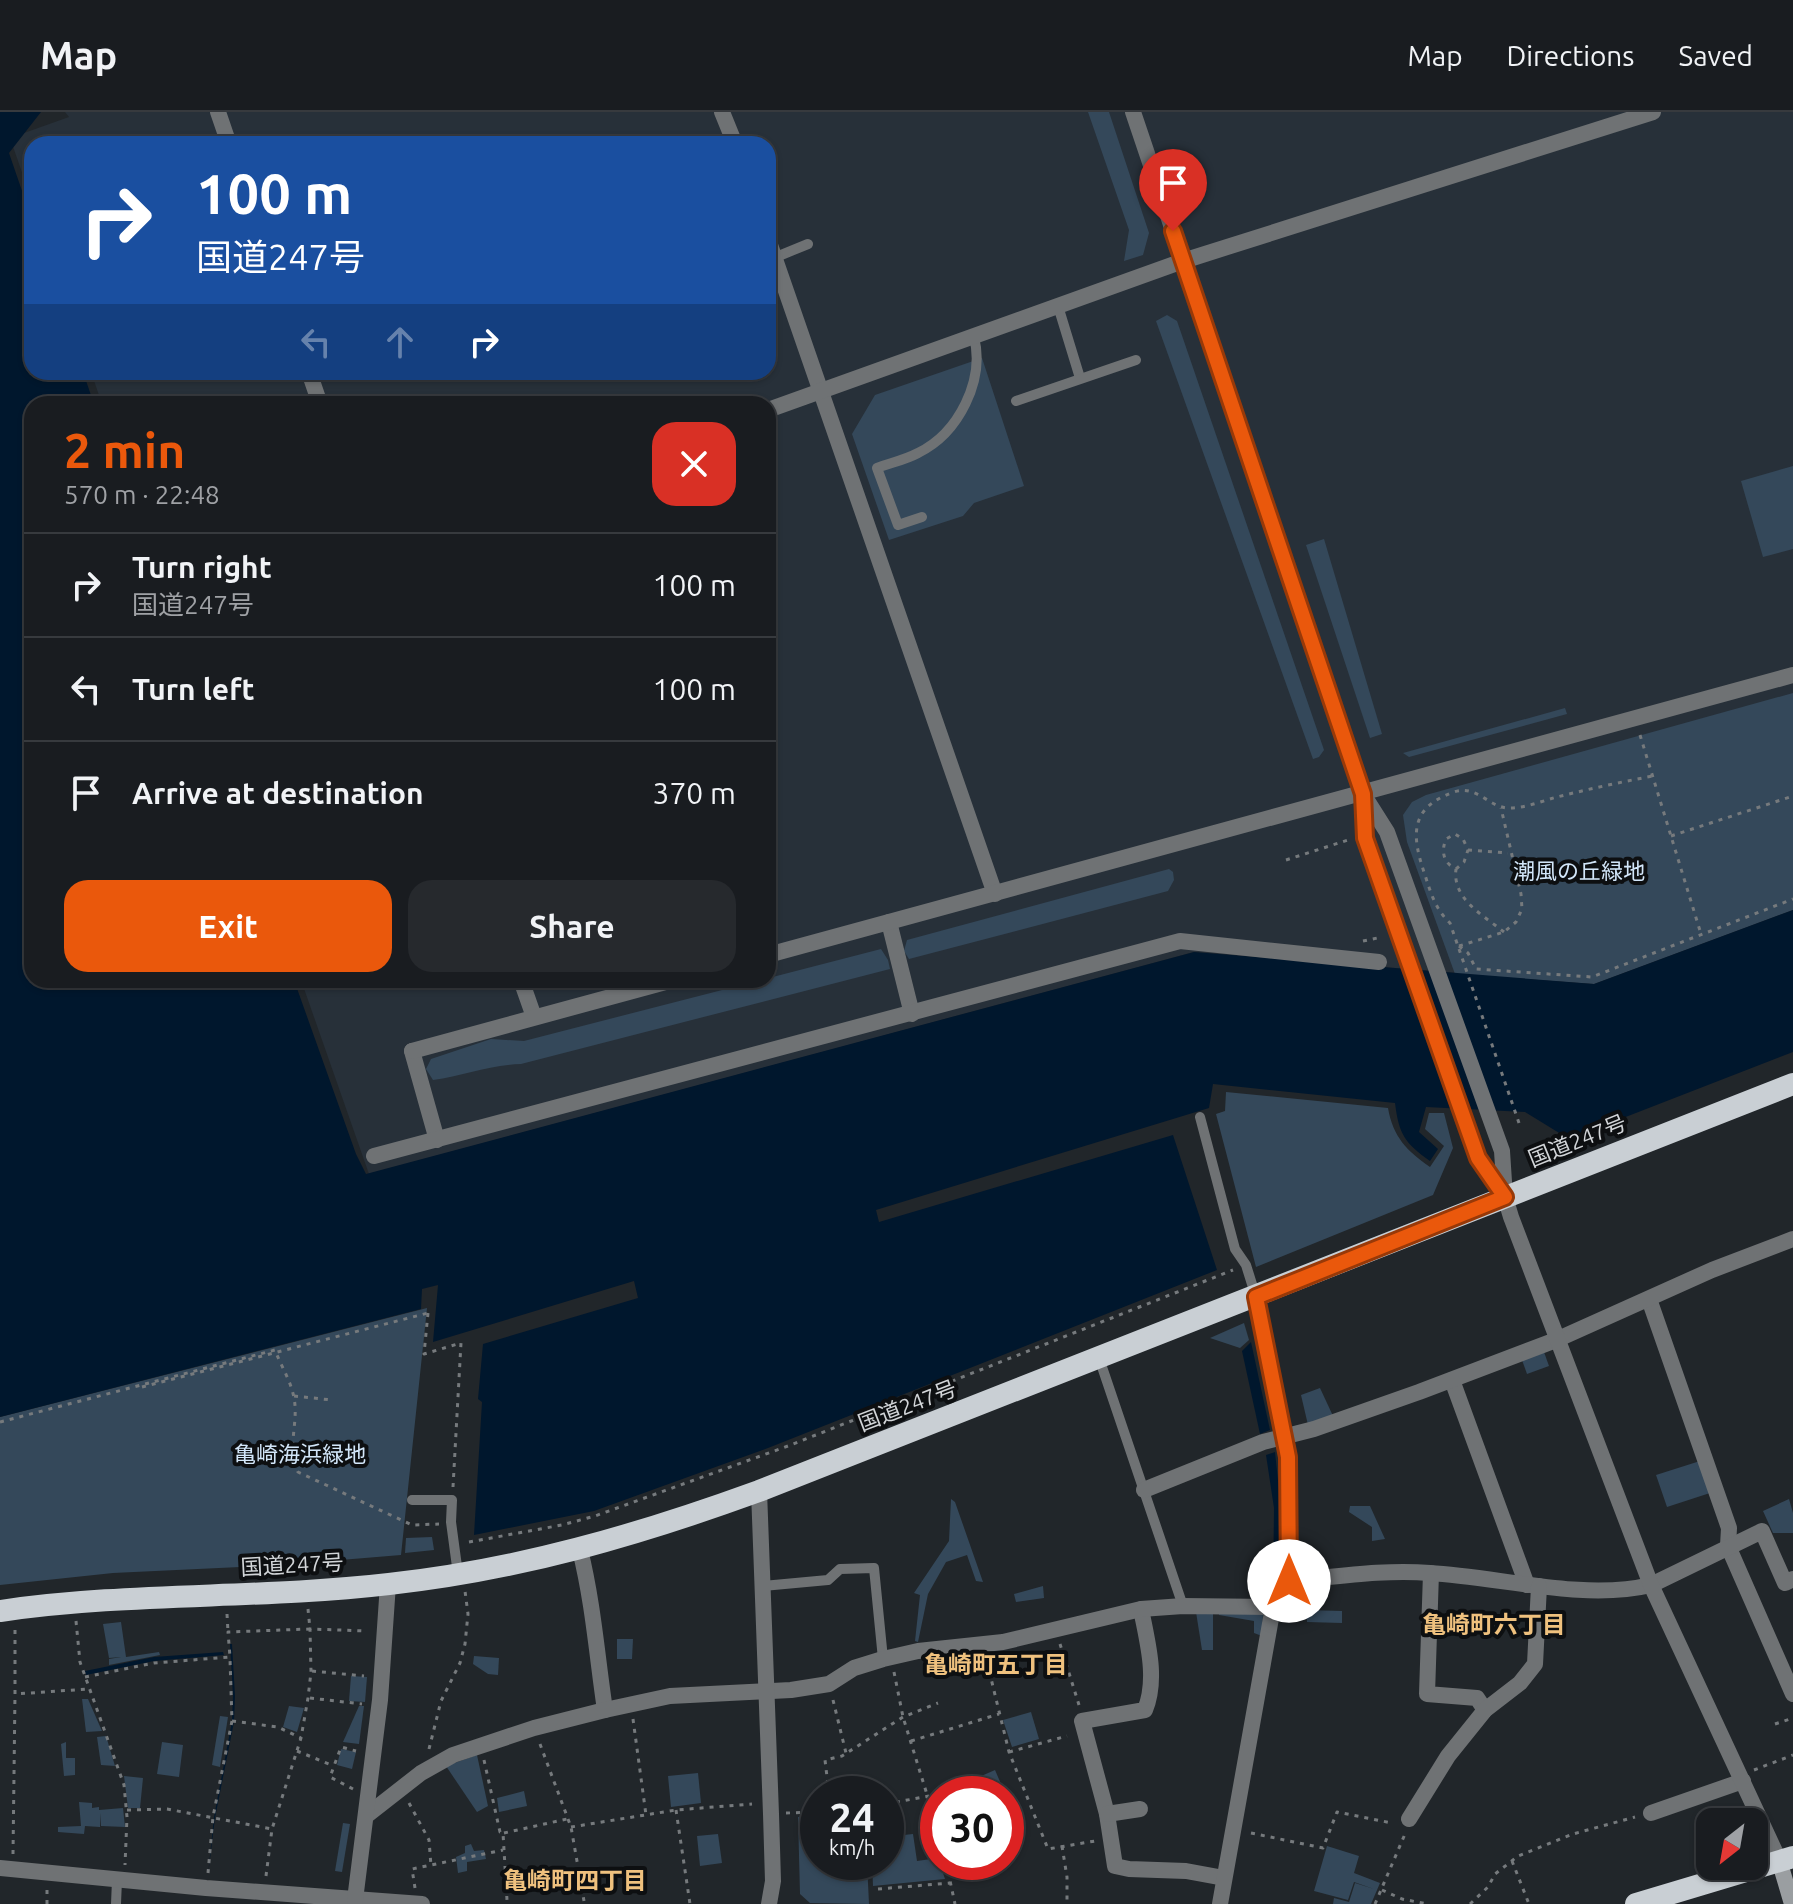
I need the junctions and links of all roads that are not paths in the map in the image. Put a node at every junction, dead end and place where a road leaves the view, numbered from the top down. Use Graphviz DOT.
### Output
graph roads {
  1 [pos="218,112"];
  2 [pos="722,112"];
  3 [pos="1133,112"];
  4 [pos="1653,112"];
  5 [pos="226,136"];
  6 [pos="732,136"];
  7 [pos="808,244"];
  8 [pos="776,258"];
  9 [pos="1183,261"];
  10 [pos="776,273"];
  11 [pos="1058,306"];
  12 [pos="974,337"];
  13 [pos="1136,360"];
  14 [pos="1080,378"];
  15 [pos="822,392"];
  16 [pos="1016,401"];
  17 [pos="776,407"];
  18 [pos="922,517"];
  19 [pos="1793,675"];
  20 [pos="1363,794"];
  21 [pos="995,894"];
  22 [pos="889,922"];
  23 [pos="776,953"];
  24 [pos="1379,962"];
  25 [pos="524,988"];
  26 [pos="643,988"];
  27 [pos="912,1014"];
  28 [pos="534,1017"];
  29 [pos="1793,1084"];
  30 [pos="1200,1117"];
  31 [pos="437,1140"];
  32 [pos="374,1156"];
  33 [pos="1505,1197"];
  34 [pos="1793,1239"];
  35 [pos="1256,1297"];
  36 [pos="1649,1299"];
  37 [pos="1556,1340"];
  38 [pos="1099,1358"];
  39 [pos="1452,1380"];
  40 [pos="1277,1439"];
  41 [pos="1144,1490"];
  42 [pos="759,1491"];
  43 [pos="412,1500"];
  44 [pos="1728,1546"];
  45 [pos="580,1550"];
  46 [pos="1431,1573"];
  47 [pos="1793,1579"];
  48 [pos="461,1581"];
  49 [pos="1289,1581"];
  50 [pos="388,1584"];
  51 [pos="1533,1585"];
  52 [pos="1651,1585"];
  53 [pos="763,1586"];
  54 [pos="1183,1606"];
  55 [pos="1273,1607"];
  56 [pos="1141,1609"];
  57 [pos="8,1610"];
  58 [pos="887,1658"];
  59 [pos="766,1691"];
  60 [pos="1793,1694"];
  61 [pos="605,1710"];
  62 [pos="1485,1710"];
  63 [pos="1749,1776"];
  64 [pos="1140,1809"];
  65 [pos="1651,1813"];
  66 [pos="1107,1814"];
  67 [pos="366,1816"];
  68 [pos="1409,1819"];
  69 [pos="1786,1858"];
  70 [pos="6,1869"];
  71 [pos="1224,1878"];
  72 [pos="121,1880"];
  73 [pos="355,1900"];
  74 [pos="419,1900"];
  75 [pos="116,1904"];
  76 [pos="769,1904"];
  77 [pos="1220,1904"];
  78 [pos="1636,1904"];
  79 [pos="1792,1904"];
  1 -- 5 [label="street"];
  2 -- 6 [label="street"];
  3 -- 9 [label="street"];
  4 -- 9 [label="street"];
  7 -- 8 [label="lane"];
  9 -- 11 [label="street"];
  9 -- 20 [label="street"];
  10 -- 15 [label="street"];
  11 -- 12 [label="street"];
  11 -- 14 [label="lane"];
  12 -- 15 [label="street"];
  12 -- 18 [label="lane"];
  13 -- 14 [label="lane"];
  14 -- 16 [label="lane"];
  15 -- 17 [label="street"];
  15 -- 21 [label="street"];
  19 -- 20 [label="street"];
  20 -- 21 [label="street"];
  20 -- 33 [label="street"];
  20 -- 33 [label="street"];
  21 -- 22 [label="street"];
  22 -- 23 [label="street"];
  22 -- 27 [label="street"];
  24 -- 27 [label="street"];
  25 -- 28 [label="street"];
  26 -- 28 [label="street"];
  27 -- 31 [label="street"];
  28 -- 31 [label="street"];
  29 -- 33 [label="highway, 国道247号"];
  30 -- 35 [label="lane"];
  31 -- 32 [label="street"];
  33 -- 35 [label="highway, 国道247号"];
  33 -- 37 [label="street"];
  34 -- 36 [label="street"];
  35 -- 38 [label="highway, 国道247号"];
  35 -- 40 [label="street"];
  36 -- 37 [label="street"];
  36 -- 44 [label="street"];
  37 -- 39 [label="street"];
  37 -- 52 [label="street"];
  38 -- 41 [label="lane"];
  38 -- 42 [label="highway, 国道247号"];
  39 -- 40 [label="street"];
  39 -- 51 [label="street"];
  40 -- 41 [label="street"];
  40 -- 49 [label="street"];
  41 -- 54 [label="lane"];
  42 -- 45 [label="highway, 国道247号"];
  42 -- 53 [label="street"];
  43 -- 48 [label="lane"];
  44 -- 47 [label="street"];
  44 -- 52 [label="street"];
  44 -- 60 [label="street"];
  45 -- 48 [label="highway, 国道247号"];
  45 -- 61 [label="street"];
  46 -- 49 [label="street"];
  46 -- 51 [label="street"];
  46 -- 62 [label="street"];
  48 -- 50 [label="highway, 国道247号"];
  49 -- 55 [label="street"];
  50 -- 57 [label="highway, 国道247号"];
  50 -- 67 [label="street"];
  51 -- 52 [label="street"];
  51 -- 62 [label="street"];
  52 -- 63 [label="street"];
  53 -- 58 [label="lane"];
  53 -- 59 [label="street"];
  54 -- 55 [label="street"];
  54 -- 56 [label="street"];
  55 -- 71 [label="street"];
  56 -- 58 [label="street"];
  56 -- 66 [label="street"];
  58 -- 59 [label="street"];
  59 -- 61 [label="street"];
  59 -- 76 [label="street"];
  61 -- 67 [label="street"];
  62 -- 68 [label="street"];
  63 -- 65 [label="street"];
  63 -- 69 [label="street"];
  64 -- 66 [label="street"];
  66 -- 71 [label="street"];
  67 -- 73 [label="street"];
  69 -- 78 [label="highway"];
  69 -- 79 [label="main road"];
  70 -- 72 [label="street"];
  71 -- 77 [label="street"];
  72 -- 73 [label="street"];
  72 -- 75 [label="lane"];
  73 -- 74 [label="street"];
}
